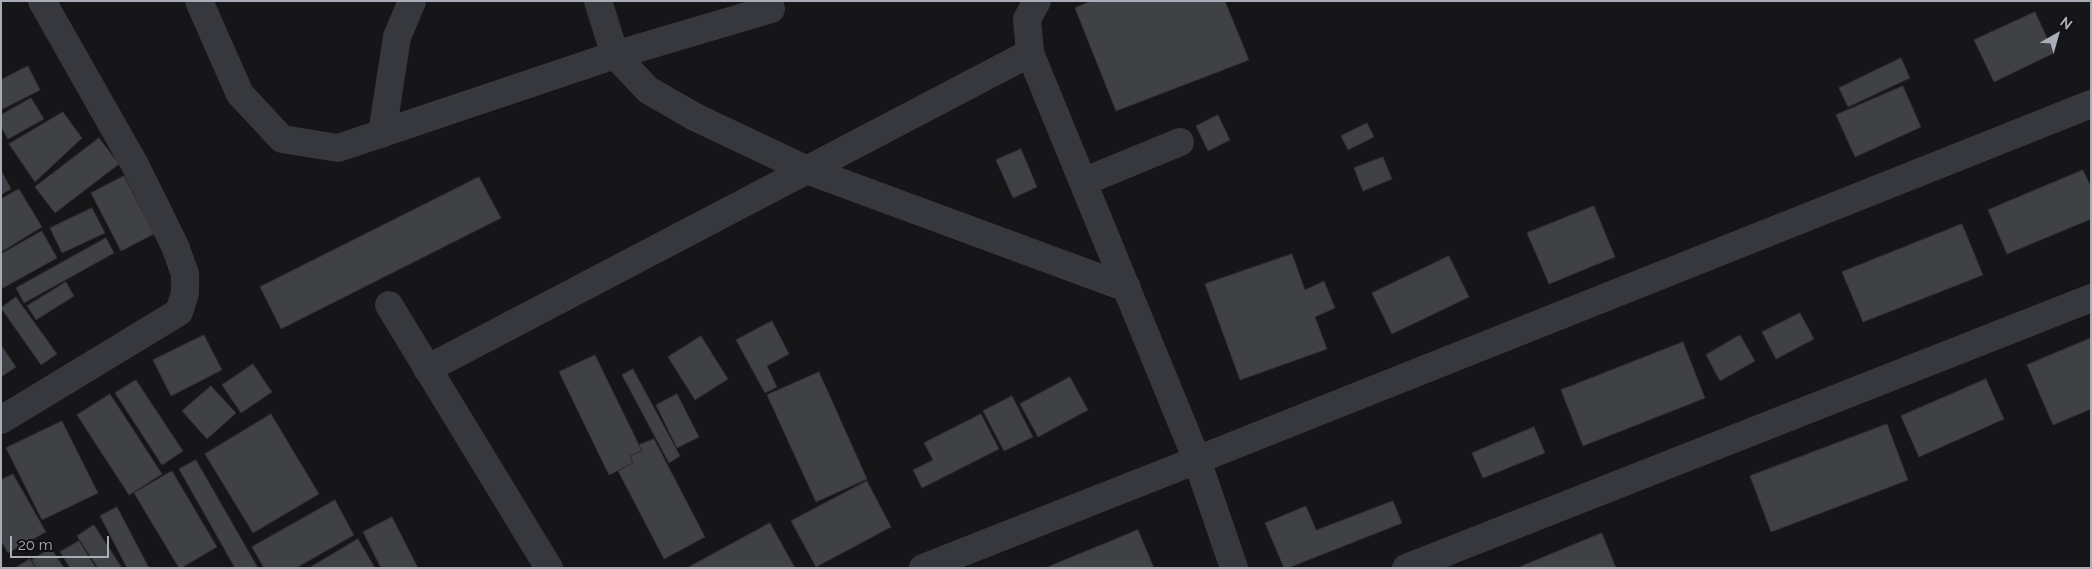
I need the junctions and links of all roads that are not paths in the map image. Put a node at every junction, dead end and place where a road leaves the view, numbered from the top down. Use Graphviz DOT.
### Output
graph roads {
  1 [pos="42,1"];
  2 [pos="199,1"];
  3 [pos="412,1"];
  4 [pos="598,1"];
  5 [pos="768,1"];
  6 [pos="1037,1"];
  7 [pos="1030,53"];
  8 [pos="615,55"];
  9 [pos="2091,104"];
  10 [pos="382,134"];
  11 [pos="1180,142"];
  12 [pos="807,170"];
  13 [pos="1083,182"];
  14 [pos="1127,288"];
  15 [pos="2091,298"];
  16 [pos="388,305"];
  17 [pos="427,370"];
  18 [pos="1,420"];
  19 [pos="1197,460"];
  20 [pos="549,568"];
  21 [pos="923,568"];
  22 [pos="1234,568"];
  23 [pos="1406,568"];
  1 -- 18 [label="street"];
  2 -- 10 [label="street"];
  3 -- 10 [label="street"];
  4 -- 8 [label="street"];
  5 -- 8 [label="street"];
  6 -- 7 [label="street"];
  7 -- 12 [label="street"];
  7 -- 13 [label="street"];
  8 -- 10 [label="street"];
  8 -- 12 [label="street"];
  9 -- 19 [label="street"];
  11 -- 13 [label="street"];
  12 -- 14 [label="street"];
  12 -- 17 [label="street"];
  13 -- 14 [label="street"];
  14 -- 19 [label="street"];
  15 -- 23 [label="street"];
  16 -- 17 [label="street"];
  17 -- 20 [label="street"];
  19 -- 21 [label="street"];
  19 -- 22 [label="street"];
}
